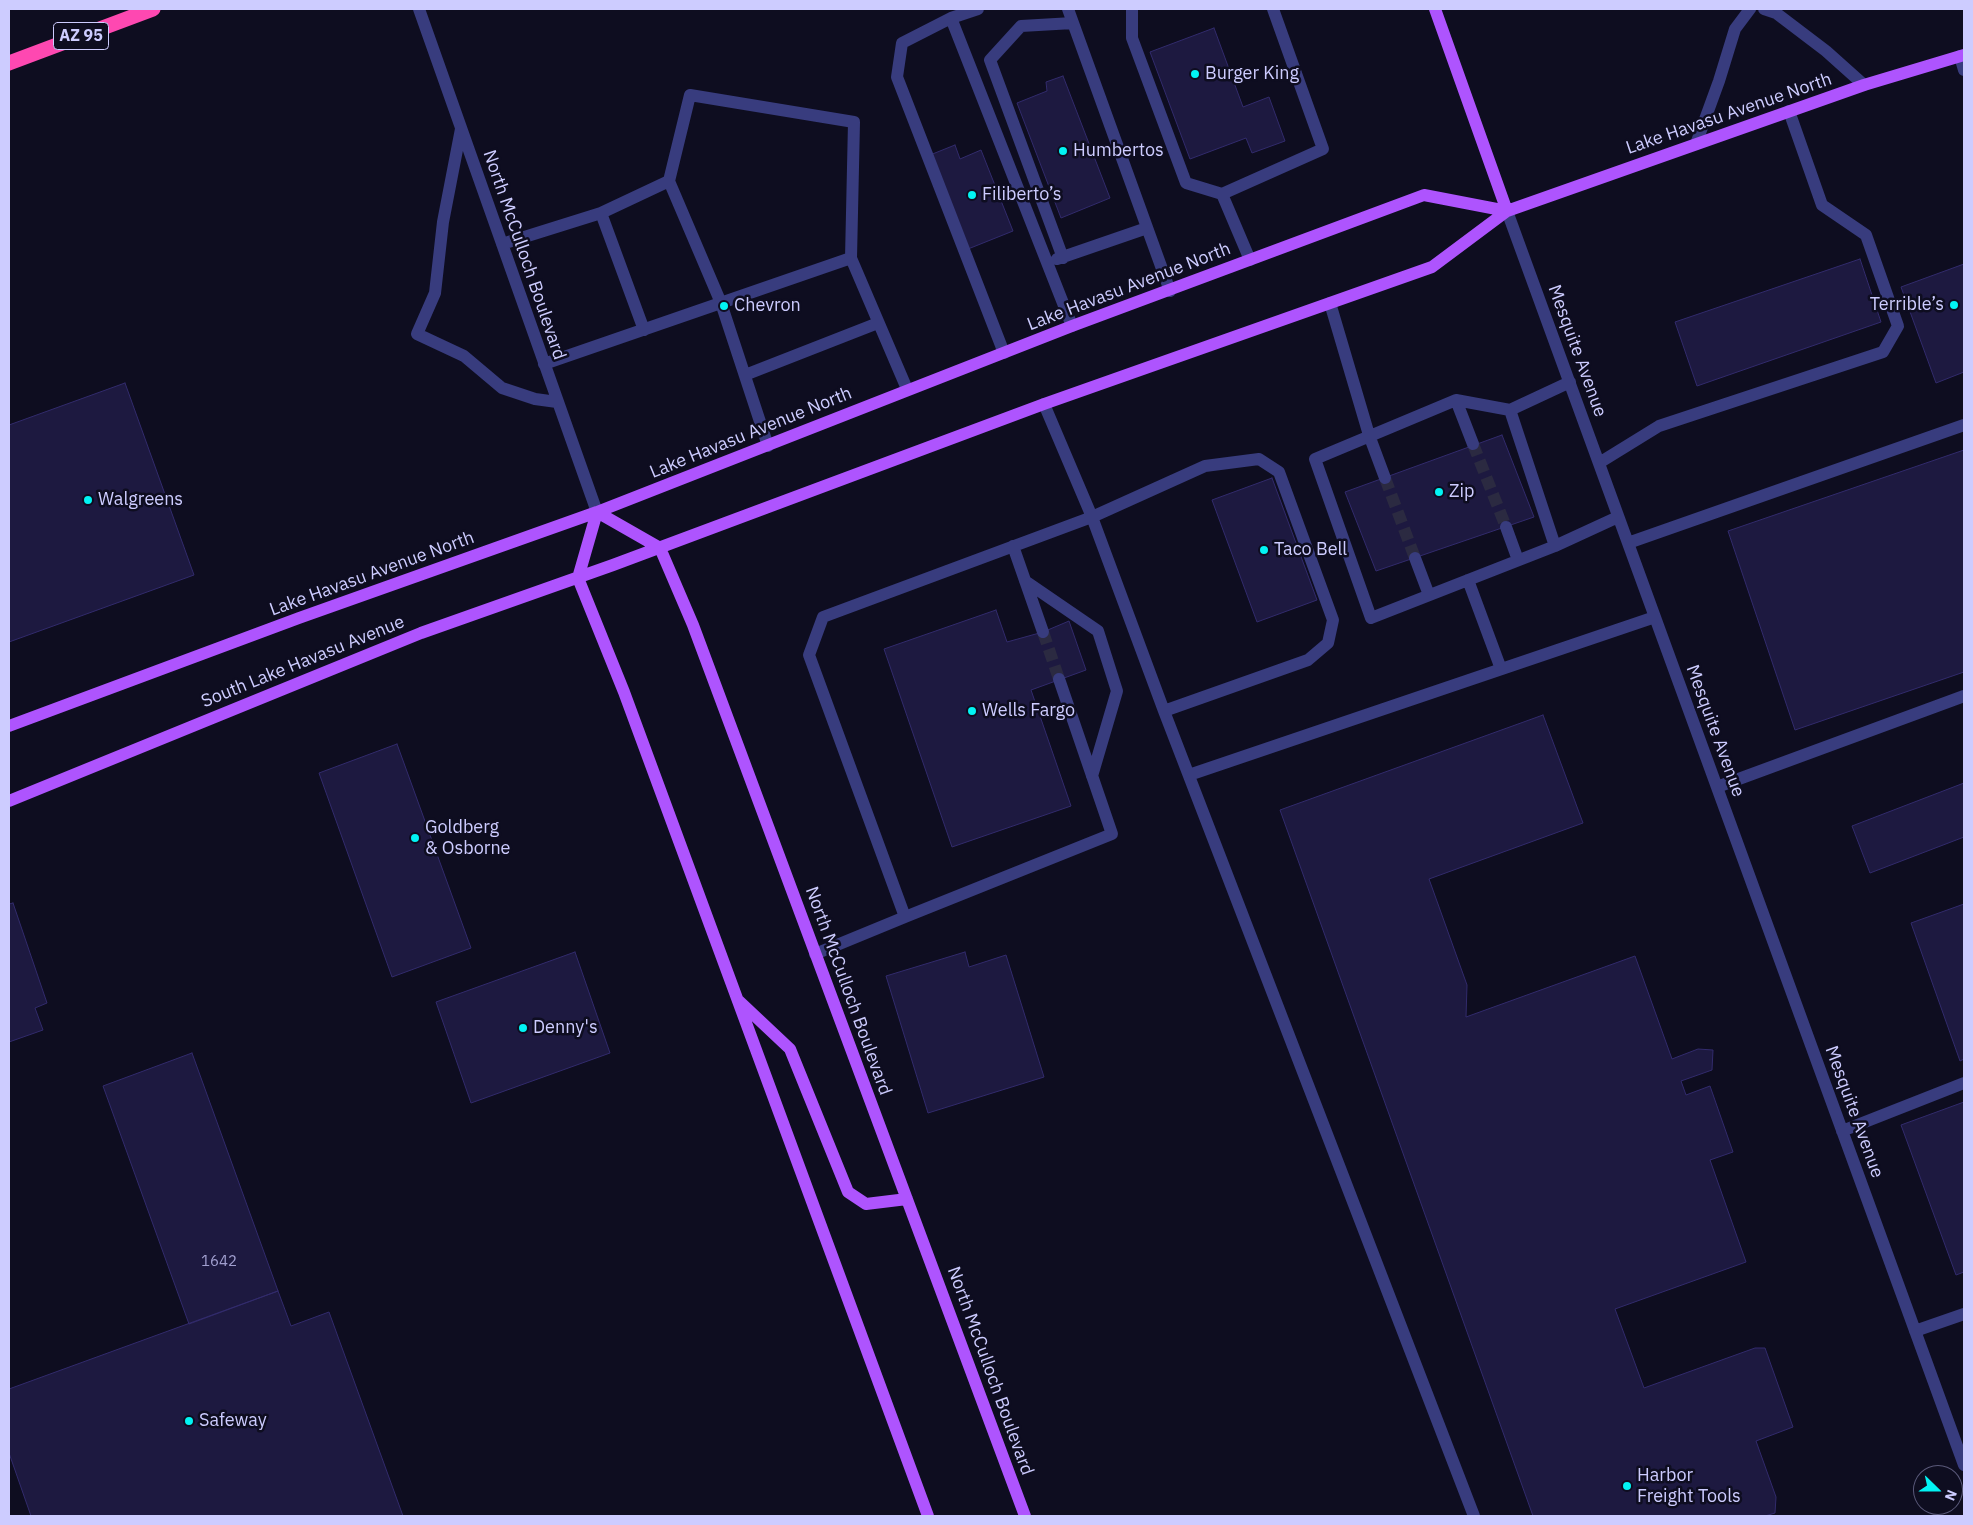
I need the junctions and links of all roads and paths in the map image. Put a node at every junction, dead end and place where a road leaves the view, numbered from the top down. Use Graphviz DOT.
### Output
graph roads {
  1 [pos="153,9"];
  2 [pos="419,9"];
  3 [pos="978,9"];
  4 [pos="1068,9"];
  5 [pos="1132,9"];
  6 [pos="1273,9"];
  7 [pos="1435,9"];
  8 [pos="1750,9"];
  9 [pos="1764,9"];
  10 [pos="951,18"];
  11 [pos="1073,23"];
  12 [pos="1962,55"];
  13 [pos="9,63"];
  14 [pos="1964,70"];
  15 [pos="1864,85"];
  16 [pos="1789,112"];
  17 [pos="461,128"];
  18 [pos="1696,144"];
  19 [pos="668,181"];
  20 [pos="1222,194"];
  21 [pos="1507,211"];
  22 [pos="601,213"];
  23 [pos="1147,228"];
  24 [pos="502,244"];
  25 [pos="851,258"];
  26 [pos="1063,258"];
  27 [pos="1250,260"];
  28 [pos="1047,262"];
  29 [pos="1170,291"];
  30 [pos="721,303"];
  31 [pos="1330,303"];
  32 [pos="878,323"];
  33 [pos="1072,326"];
  34 [pos="644,330"];
  35 [pos="1004,353"];
  36 [pos="544,364"];
  37 [pos="745,375"];
  38 [pos="1570,382"];
  39 [pos="907,389"];
  40 [pos="1456,400"];
  41 [pos="557,402"];
  42 [pos="1044,404"];
  43 [pos="1510,410"];
  44 [pos="1964,425"];
  45 [pos="1369,435"];
  46 [pos="1473,444"];
  47 [pos="768,446"];
  48 [pos="1599,463"];
  49 [pos="1385,478"];
  50 [pos="597,512"];
  51 [pos="1092,517"];
  52 [pos="1618,517"];
  53 [pos="1506,526"];
  54 [pos="1628,543"];
  55 [pos="1013,546"];
  56 [pos="1554,546"];
  57 [pos="660,548"];
  58 [pos="1415,558"];
  59 [pos="1518,560"];
  60 [pos="613,566"];
  61 [pos="578,578"];
  62 [pos="1468,580"];
  63 [pos="1025,581"];
  64 [pos="1429,595"];
  65 [pos="1655,617"];
  66 [pos="1043,632"];
  67 [pos="1501,669"];
  68 [pos="1059,679"];
  69 [pos="1964,696"];
  70 [pos="1164,711"];
  71 [pos="9,726"];
  72 [pos="1189,775"];
  73 [pos="1092,776"];
  74 [pos="1717,787"];
  75 [pos="9,801"];
  76 [pos="905,917"];
  77 [pos="816,954"];
  78 [pos="737,999"];
  79 [pos="1964,1084"];
  80 [pos="1842,1131"];
  81 [pos="907,1199"];
  82 [pos="1964,1314"];
  83 [pos="1915,1331"];
  84 [pos="1964,1465"];
  85 [pos="928,1516"];
  86 [pos="1025,1516"];
  87 [pos="1474,1516"];
  1 -- 13 [label="highway, AZ 95"];
  2 -- 17 [label="street, North McCulloch Boulevard"];
  3 -- 10 [label="street"];
  4 -- 11 [label="street"];
  5 -- 20 [label="street"];
  6 -- 20 [label="street"];
  7 -- 21 [label="main road, Mesquite Avenue"];
  8 -- 18 [label="street"];
  9 -- 15 [label="street"];
  10 -- 28 [label="street"];
  10 -- 35 [label="street"];
  11 -- 23 [label="street"];
  11 -- 26 [label="street"];
  12 -- 14 [label="street"];
  12 -- 15 [label="main road, Lake Havasu Avenue North"];
  15 -- 16 [label="main road, Lake Havasu Avenue North"];
  16 -- 18 [label="main road, Lake Havasu Avenue North"];
  16 -- 48 [label="street"];
  17 -- 24 [label="street, North McCulloch Boulevard"];
  17 -- 41 [label="street"];
  18 -- 21 [label="main road, Lake Havasu Avenue North"];
  19 -- 22 [label="street"];
  19 -- 25 [label="street"];
  19 -- 30 [label="street"];
  20 -- 27 [label="street"];
  21 -- 27 [label="main road, Lake Havasu Avenue North"];
  21 -- 31 [label="main road, Lake Havasu Avenue North"];
  21 -- 38 [label="street, Mesquite Avenue"];
  22 -- 24 [label="street"];
  22 -- 34 [label="street"];
  23 -- 26 [label="street"];
  23 -- 29 [label="street"];
  24 -- 36 [label="street, North McCulloch Boulevard"];
  25 -- 30 [label="street"];
  25 -- 32 [label="street"];
  26 -- 28 [label="street"];
  27 -- 29 [label="main road, Lake Havasu Avenue North"];
  28 -- 33 [label="street"];
  29 -- 33 [label="main road, Lake Havasu Avenue North"];
  30 -- 34 [label="street"];
  30 -- 37 [label="street"];
  31 -- 42 [label="main road, Lake Havasu Avenue North"];
  31 -- 45 [label="street"];
  32 -- 37 [label="street"];
  32 -- 39 [label="street"];
  33 -- 35 [label="main road, Lake Havasu Avenue North"];
  34 -- 36 [label="street"];
  35 -- 39 [label="main road, Lake Havasu Avenue North"];
  36 -- 41 [label="street, North McCulloch Boulevard"];
  37 -- 47 [label="street"];
  38 -- 43 [label="street"];
  38 -- 48 [label="street, Mesquite Avenue"];
  39 -- 47 [label="main road, Lake Havasu Avenue North"];
  40 -- 43 [label="street"];
  40 -- 45 [label="street"];
  40 -- 46 [label="street"];
  41 -- 50 [label="street, North McCulloch Boulevard"];
  42 -- 51 [label="street"];
  42 -- 57 [label="main road, Lake Havasu Avenue North"];
  43 -- 56 [label="street"];
  44 -- 54 [label="street"];
  45 -- 49 [label="street"];
  45 -- 64 [label="street"];
  47 -- 50 [label="main road, Lake Havasu Avenue North"];
  48 -- 52 [label="street, Mesquite Avenue"];
  50 -- 57 [label="main road"];
  50 -- 61 [label="main road"];
  50 -- 71 [label="main road, Lake Havasu Avenue North"];
  51 -- 55 [label="street"];
  51 -- 70 [label="street"];
  51 -- 70 [label="street"];
  52 -- 54 [label="street, Mesquite Avenue"];
  52 -- 56 [label="street"];
  53 -- 59 [label="street"];
  54 -- 65 [label="street, Mesquite Avenue"];
  55 -- 63 [label="street"];
  55 -- 76 [label="street"];
  56 -- 59 [label="street"];
  57 -- 60 [label="main road, Lake Havasu Avenue North"];
  57 -- 77 [label="main road, North McCulloch Boulevard"];
  58 -- 64 [label="street"];
  59 -- 62 [label="street"];
  60 -- 61 [label="main road, South Lake Havasu Avenue"];
  61 -- 75 [label="main road, South Lake Havasu Avenue"];
  61 -- 78 [label="main road"];
  62 -- 64 [label="street"];
  62 -- 67 [label="street"];
  63 -- 66 [label="street"];
  63 -- 73 [label="street"];
  65 -- 67 [label="street"];
  65 -- 74 [label="street, Mesquite Avenue"];
  67 -- 72 [label="street"];
  68 -- 73 [label="street"];
  69 -- 74 [label="street"];
  70 -- 72 [label="street"];
  72 -- 87 [label="street"];
  73 -- 76 [label="street"];
  74 -- 80 [label="street, Mesquite Avenue"];
  76 -- 77 [label="street"];
  77 -- 81 [label="main road, North McCulloch Boulevard"];
  78 -- 81 [label="main road"];
  78 -- 85 [label="main road"];
  79 -- 80 [label="street"];
  80 -- 83 [label="street, Mesquite Avenue"];
  81 -- 86 [label="main road, North McCulloch Boulevard"];
  82 -- 83 [label="street"];
  83 -- 84 [label="street, Mesquite Avenue"];
}
